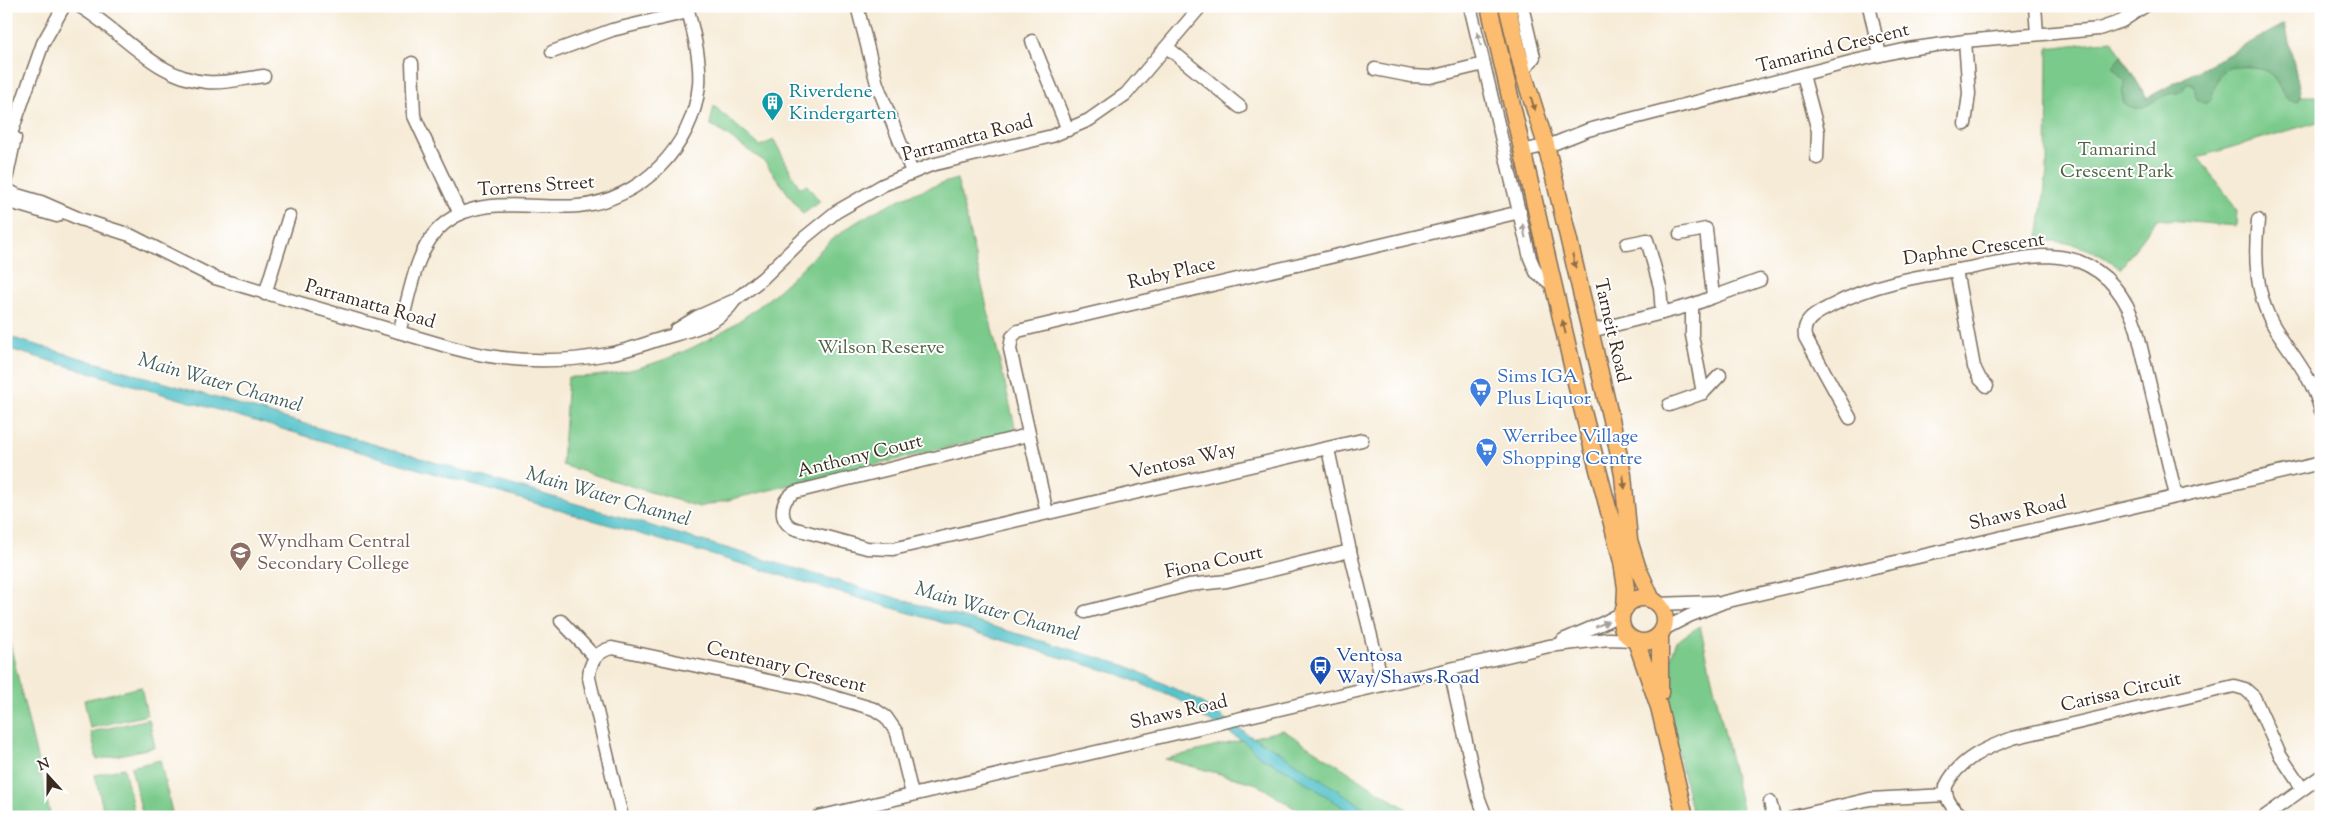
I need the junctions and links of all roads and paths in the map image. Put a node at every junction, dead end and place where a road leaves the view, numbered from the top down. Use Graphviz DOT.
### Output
graph roads {
  1 [pos="64,6"];
  2 [pos="79,6"];
  3 [pos="857,6"];
  4 [pos="1202,6"];
  5 [pos="1470,6"];
  6 [pos="1488,6"];
  7 [pos="1507,6"];
  8 [pos="1522,6"];
  9 [pos="1869,6"];
  10 [pos="2035,6"];
  11 [pos="2145,6"];
  12 [pos="688,9"];
  13 [pos="2038,34"];
  14 [pos="1032,41"];
  15 [pos="1965,41"];
  16 [pos="1167,47"];
  17 [pos="552,52"];
  18 [pos="1880,55"];
  19 [pos="412,63"];
  20 [pos="1484,64"];
  21 [pos="1376,69"];
  22 [pos="1523,72"];
  23 [pos="1803,75"];
  24 [pos="264,76"];
  25 [pos="1240,108"];
  26 [pos="18,121"];
  27 [pos="1965,124"];
  28 [pos="1068,130"];
  29 [pos="1544,141"];
  30 [pos="1521,147"];
  31 [pos="6,148"];
  32 [pos="1817,158"];
  33 [pos="912,172"];
  34 [pos="6,180"];
  35 [pos="6,189"];
  36 [pos="6,201"];
  37 [pos="1520,212"];
  38 [pos="460,214"];
  39 [pos="289,216"];
  40 [pos="80,219"];
  41 [pos="2258,220"];
  42 [pos="1680,234"];
  43 [pos="1627,244"];
  44 [pos="1956,270"];
  45 [pos="1760,280"];
  46 [pos="1554,286"];
  47 [pos="265,294"];
  48 [pos="1713,297"];
  49 [pos="1692,305"];
  50 [pos="1662,313"];
  51 [pos="1591,331"];
  52 [pos="399,332"];
  53 [pos="1598,362"];
  54 [pos="1573,367"];
  55 [pos="1720,375"];
  56 [pos="1987,386"];
  57 [pos="1703,392"];
  58 [pos="1607,400"];
  59 [pos="1581,404"];
  60 [pos="1669,405"];
  61 [pos="2321,411"];
  62 [pos="1850,418"];
  63 [pos="1028,435"];
  64 [pos="1362,440"];
  65 [pos="1328,449"];
  66 [pos="2321,463"];
  67 [pos="2176,496"];
  68 [pos="1047,513"];
  69 [pos="1350,552"];
  70 [pos="1655,602"];
  71 [pos="1724,602"];
  72 [pos="1624,610"];
  73 [pos="1085,612"];
  74 [pos="561,621"];
  75 [pos="1662,632"];
  76 [pos="1635,641"];
  77 [pos="1549,646"];
  78 [pos="596,657"];
  79 [pos="1450,670"];
  80 [pos="1383,685"];
  81 [pos="1660,707"];
  82 [pos="2321,776"];
  83 [pos="2302,788"];
  84 [pos="912,794"];
  85 [pos="1946,795"];
  86 [pos="1770,802"];
  87 [pos="869,811"];
  88 [pos="622,817"];
  89 [pos="818,817"];
  90 [pos="1486,817"];
  91 [pos="1685,817"];
  92 [pos="1774,817"];
  93 [pos="1794,817"];
  94 [pos="1964,817"];
  95 [pos="2264,817"];
  1 -- 26 [label="street"];
  2 -- 24 [label="street"];
  3 -- 33 [label="street"];
  4 -- 16 [label="street, Parramatta Road"];
  20 -- 5 [label="street, one-way"];
  6 -- 30 [label="main road"];
  7 -- 22 [label="main road, Tarneit Road"];
  8 -- 22 [label="street"];
  9 -- 18 [label="street"];
  10 -- 13 [label="street"];
  11 -- 13 [label="street, Tamarind Crescent"];
  12 -- 17 [label="street"];
  12 -- 38 [label="street, Torrens Street"];
  13 -- 15 [label="street, Tamarind Crescent"];
  14 -- 28 [label="street"];
  15 -- 18 [label="street, Tamarind Crescent"];
  15 -- 27 [label="street"];
  16 -- 25 [label="street"];
  16 -- 28 [label="street, Parramatta Road"];
  18 -- 23 [label="street, Tamarind Crescent"];
  19 -- 38 [label="street"];
  20 -- 21 [label="street"];
  20 -- 37 [label="street"];
  22 -- 29 [label="main road, Tarneit Road, one-way"];
  23 -- 29 [label="street, Tamarind Crescent"];
  23 -- 32 [label="street"];
  26 -- 31 [label="street"];
  26 -- 34 [label="street"];
  28 -- 33 [label="street, Parramatta Road"];
  29 -- 30 [label="street, Tamarind Crescent"];
  29 -- 51 [label="main road, Tarneit Road, one-way"];
  30 -- 46 [label="main road"];
  33 -- 52 [label="street, Parramatta Road"];
  35 -- 40 [label="street, Parramatta Road"];
  36 -- 40 [label="street, Parramatta Road"];
  46 -- 37 [label="street, one-way"];
  37 -- 63 [label="street, Ruby Place"];
  38 -- 52 [label="street, Torrens Street"];
  39 -- 47 [label="street"];
  40 -- 47 [label="street, Parramatta Road"];
  41 -- 61 [label="street"];
  42 -- 48 [label="street"];
  43 -- 50 [label="street"];
  44 -- 56 [label="street"];
  44 -- 62 [label="street, Daphne Crescent"];
  44 -- 67 [label="street, Daphne Crescent"];
  45 -- 48 [label="street"];
  54 -- 46 [label="main road, one-way"];
  47 -- 52 [label="street, Parramatta Road"];
  48 -- 49 [label="street"];
  49 -- 50 [label="street"];
  49 -- 57 [label="street"];
  50 -- 51 [label="street"];
  51 -- 53 [label="main road, Tarneit Road"];
  53 -- 54 [label="main road"];
  53 -- 58 [label="main road, Tarneit Road"];
  54 -- 59 [label="main road"];
  55 -- 57 [label="street"];
  57 -- 60 [label="street"];
  58 -- 59 [label="main road"];
  58 -- 70 [label="main road, Tarneit Road, one-way"];
  59 -- 72 [label="main road"];
  63 -- 68 [label="street, Ruby Place"];
  63 -- 68 [label="street, Anthony Court"];
  64 -- 65 [label="street, Ventosa Way"];
  65 -- 68 [label="street, Ventosa Way"];
  65 -- 69 [label="street"];
  66 -- 67 [label="street, Shaws Road"];
  67 -- 71 [label="street, Shaws Road"];
  69 -- 73 [label="street, Fiona Court"];
  69 -- 80 [label="street"];
  70 -- 71 [label="street, Shaws Road"];
  70 -- 72 [label="main road"];
  70 -- 75 [label="main road"];
  71 -- 75 [label="street, Shaws Road"];
  72 -- 76 [label="main road"];
  77 -- 72 [label="street, Shaws Road, one-way"];
  74 -- 78 [label="street"];
  75 -- 76 [label="main road"];
  75 -- 81 [label="main road"];
  76 -- 77 [label="street, Shaws Road"];
  76 -- 81 [label="main road"];
  77 -- 79 [label="street, Shaws Road"];
  78 -- 84 [label="street, Centenary Crescent"];
  78 -- 88 [label="street"];
  79 -- 80 [label="street, Shaws Road"];
  79 -- 90 [label="street"];
  80 -- 84 [label="street, Shaws Road"];
  81 -- 91 [label="main road"];
  82 -- 83 [label="street"];
  83 -- 85 [label="street, Carissa Circuit"];
  83 -- 95 [label="street"];
  84 -- 87 [label="street, Shaws Road"];
  85 -- 93 [label="street"];
  85 -- 94 [label="street"];
  86 -- 92 [label="street"];
  87 -- 89 [label="street, Shaws Road"];
}
